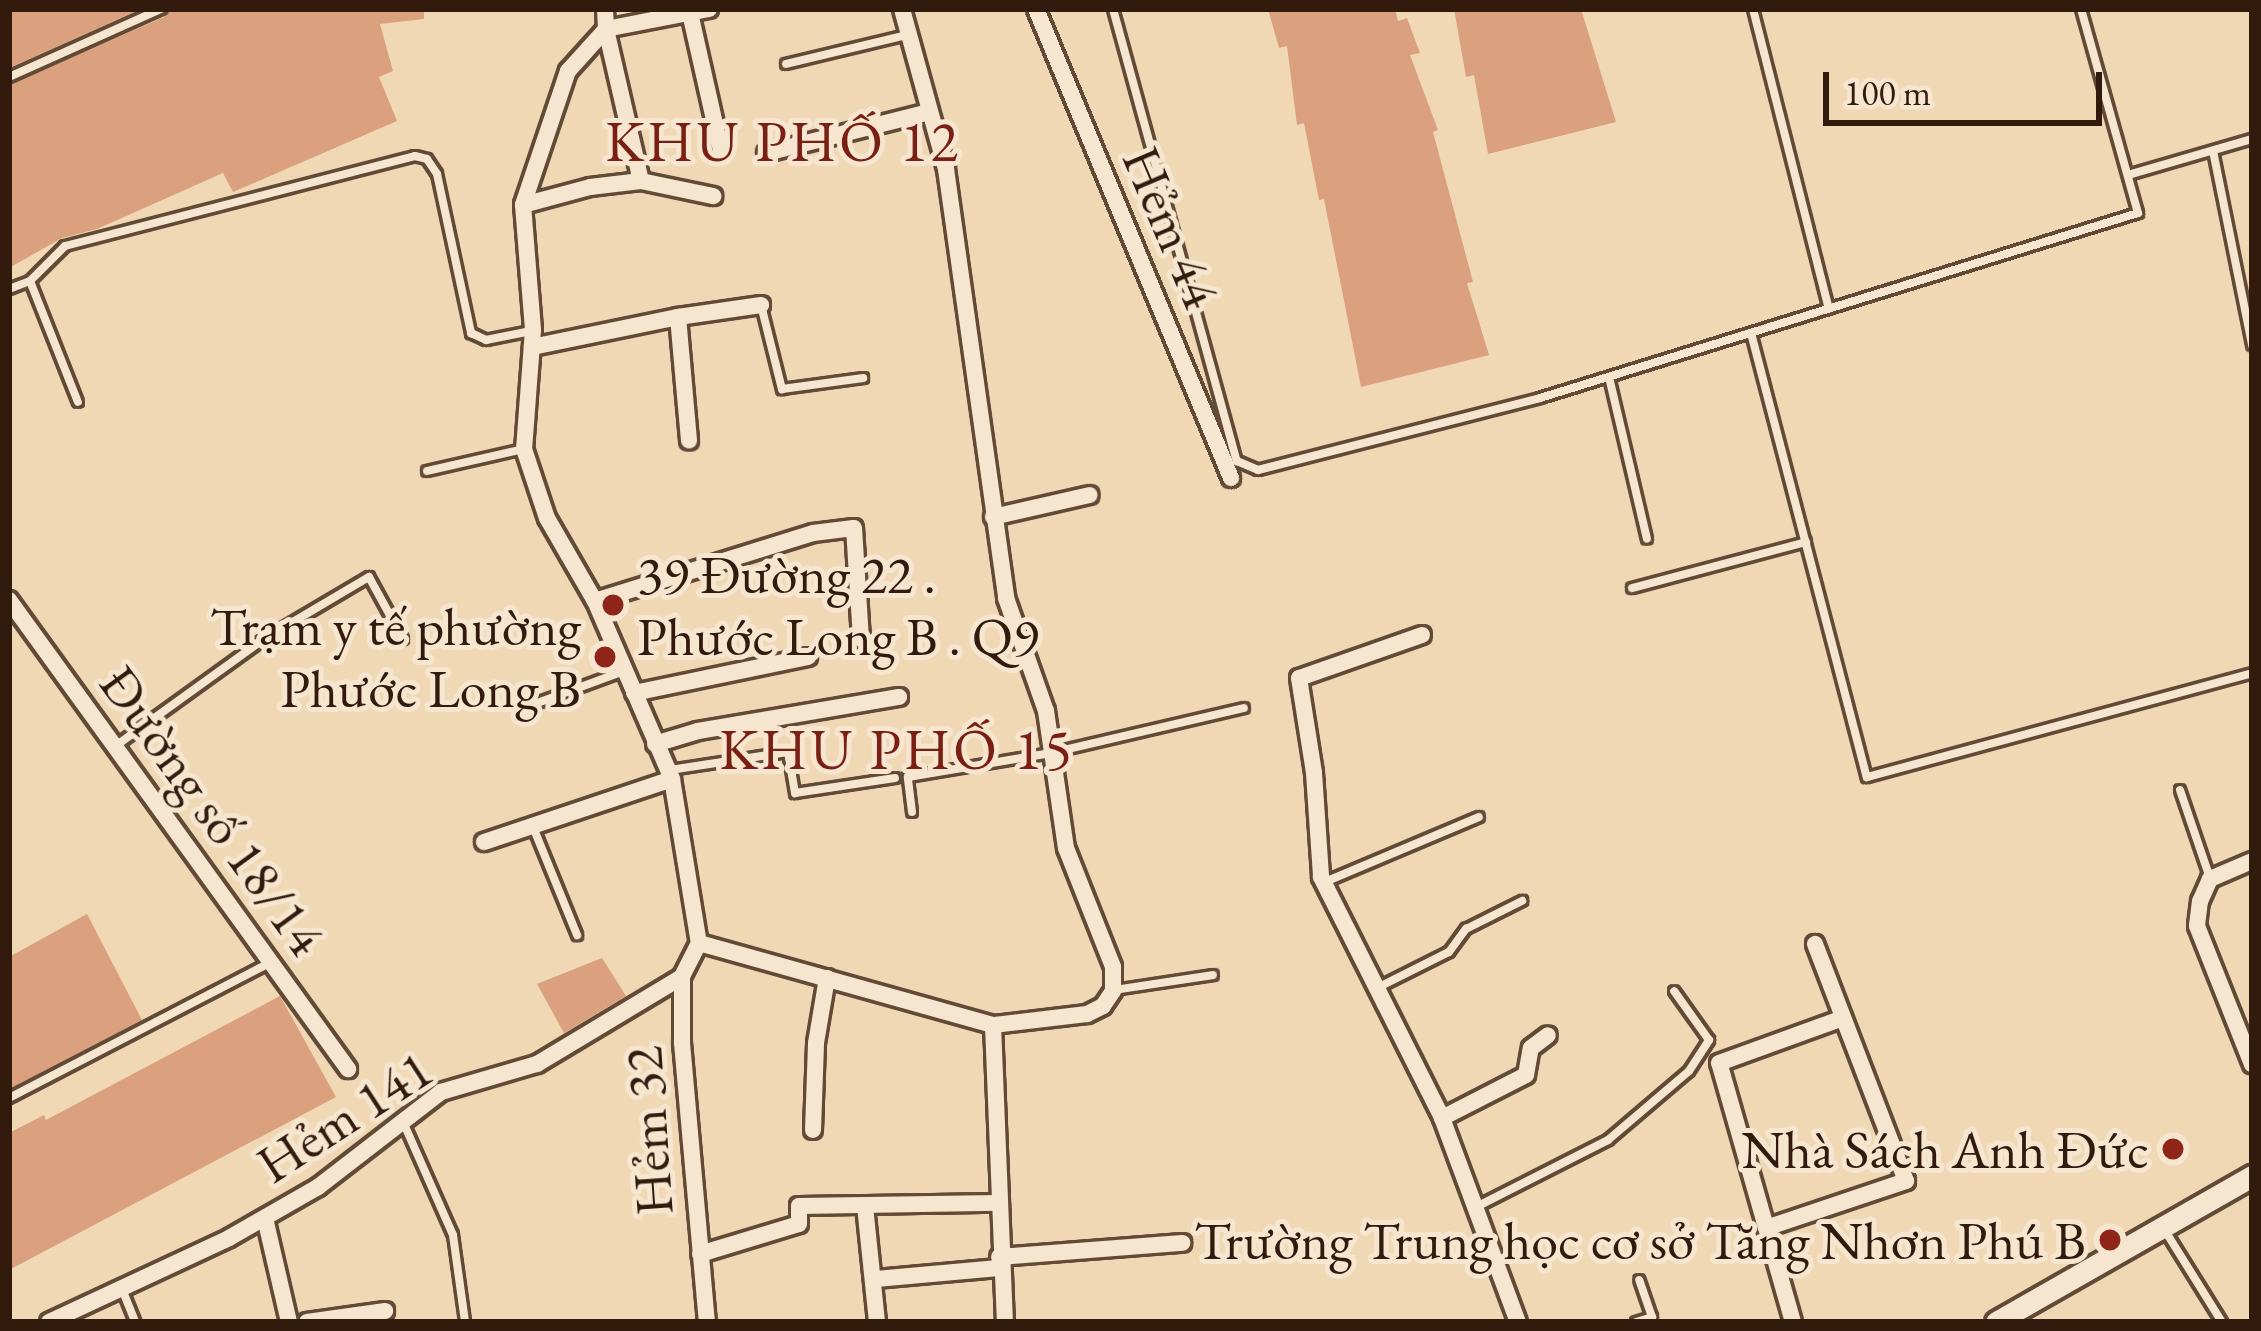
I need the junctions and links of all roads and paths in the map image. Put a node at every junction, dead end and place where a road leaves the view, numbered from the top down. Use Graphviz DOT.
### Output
graph roads {
  1 [pos="161,9"];
  2 [pos="605,9"];
  3 [pos="902,9"];
  4 [pos="1036,9"];
  5 [pos="1114,9"];
  6 [pos="1753,9"];
  7 [pos="2080,9"];
  8 [pos="699,11"];
  9 [pos="606,28"];
  10 [pos="908,35"];
  11 [pos="786,64"];
  12 [pos="9,77"];
  13 [pos="929,112"];
  14 [pos="2252,139"];
  15 [pos="721,151"];
  16 [pos="2213,151"];
  17 [pos="766,153"];
  18 [pos="2128,175"];
  19 [pos="641,181"];
  20 [pos="713,196"];
  21 [pos="523,206"];
  22 [pos="30,281"];
  23 [pos="9,289"];
  24 [pos="761,305"];
  25 [pos="1829,309"];
  26 [pos="678,316"];
  27 [pos="1751,333"];
  28 [pos="532,338"];
  29 [pos="2252,345"];
  30 [pos="1609,377"];
  31 [pos="863,378"];
  32 [pos="78,402"];
  33 [pos="689,441"];
  34 [pos="524,449"];
  35 [pos="427,471"];
  36 [pos="1231,478"];
  37 [pos="1090,495"];
  38 [pos="993,517"];
  39 [pos="1647,539"];
  40 [pos="1806,542"];
  41 [pos="1632,588"];
  42 [pos="9,601"];
  43 [pos="595,601"];
  44 [pos="16,625"];
  45 [pos="1422,635"];
  46 [pos="403,639"];
  47 [pos="861,639"];
  48 [pos="808,657"];
  49 [pos="624,671"];
  50 [pos="2252,673"];
  51 [pos="634,693"];
  52 [pos="899,697"];
  53 [pos="537,703"];
  54 [pos="1244,708"];
  55 [pos="655,744"];
  56 [pos="116,746"];
  57 [pos="1051,752"];
  58 [pos="670,775"];
  59 [pos="895,778"];
  60 [pos="2180,790"];
  61 [pos="912,812"];
  62 [pos="1479,817"];
  63 [pos="532,826"];
  64 [pos="484,842"];
  65 [pos="2252,861"];
  66 [pos="2210,879"];
  67 [pos="1321,880"];
  68 [pos="1522,901"];
  69 [pos="578,935"];
  70 [pos="699,943"];
  71 [pos="1815,944"];
  72 [pos="272,962"];
  73 [pos="1213,975"];
  74 [pos="682,977"];
  75 [pos="827,978"];
  76 [pos="1375,989"];
  77 [pos="1113,991"];
  78 [pos="1674,991"];
  79 [pos="1843,1018"];
  80 [pos="993,1025"];
  81 [pos="1549,1035"];
  82 [pos="2252,1064"];
  83 [pos="348,1069"];
  84 [pos="9,1098"];
  85 [pos="1442,1118"];
  86 [pos="404,1124"];
  87 [pos="813,1130"];
  88 [pos="2252,1176"];
  89 [pos="998,1203"];
  90 [pos="865,1206"];
  91 [pos="1477,1207"];
  92 [pos="265,1218"];
  93 [pos="1766,1228"];
  94 [pos="2164,1228"];
  95 [pos="1182,1243"];
  96 [pos="700,1254"];
  97 [pos="999,1262"];
  98 [pos="876,1279"];
  99 [pos="1639,1280"];
  100 [pos="122,1288"];
  101 [pos="385,1311"];
  102 [pos="706,1319"];
  103 [pos="49,1322"];
  104 [pos="135,1322"];
  105 [pos="289,1322"];
  106 [pos="307,1322"];
  107 [pos="465,1322"];
  108 [pos="877,1322"];
  109 [pos="1004,1322"];
  110 [pos="1518,1322"];
  111 [pos="1636,1322"];
  112 [pos="1793,1322"];
  113 [pos="1996,1322"];
  114 [pos="2222,1322"];
  1 -- 12 [label="lane"];
  2 -- 9 [label="street"];
  3 -- 10 [label="street"];
  4 -- 36 [label="street, Hẻm 44"];
  5 -- 30 [label="lane"];
  6 -- 25 [label="lane"];
  7 -- 18 [label="lane"];
  8 -- 9 [label="street"];
  8 -- 15 [label="street"];
  9 -- 19 [label="street"];
  9 -- 21 [label="street"];
  10 -- 11 [label="lane"];
  10 -- 13 [label="street"];
  13 -- 17 [label="street"];
  13 -- 38 [label="street"];
  14 -- 16 [label="lane"];
  16 -- 18 [label="lane"];
  16 -- 29 [label="lane"];
  18 -- 25 [label="lane"];
  19 -- 20 [label="street"];
  19 -- 21 [label="street"];
  21 -- 28 [label="street"];
  22 -- 23 [label="lane"];
  22 -- 28 [label="lane"];
  22 -- 32 [label="lane"];
  24 -- 26 [label="street"];
  24 -- 31 [label="lane"];
  25 -- 27 [label="lane"];
  26 -- 28 [label="street"];
  26 -- 33 [label="street"];
  27 -- 30 [label="lane"];
  27 -- 40 [label="lane"];
  28 -- 34 [label="street"];
  30 -- 39 [label="lane"];
  34 -- 35 [label="lane"];
  34 -- 43 [label="street"];
  37 -- 38 [label="street"];
  38 -- 57 [label="street"];
  40 -- 41 [label="lane"];
  40 -- 50 [label="lane"];
  42 -- 44 [label="street, Đường số 18/14"];
  43 -- 47 [label="street"];
  43 -- 49 [label="street"];
  44 -- 56 [label="street, Đường số 18/14"];
  45 -- 67 [label="street"];
  46 -- 56 [label="lane"];
  48 -- 51 [label="street"];
  49 -- 51 [label="street"];
  49 -- 53 [label="lane"];
  51 -- 55 [label="street"];
  52 -- 55 [label="street"];
  54 -- 57 [label="lane"];
  55 -- 58 [label="street"];
  56 -- 72 [label="street, Đường số 18/14"];
  57 -- 61 [label="lane"];
  57 -- 77 [label="street"];
  58 -- 59 [label="lane"];
  58 -- 63 [label="street"];
  58 -- 70 [label="street"];
  60 -- 66 [label="lane"];
  62 -- 67 [label="lane"];
  63 -- 64 [label="street"];
  63 -- 69 [label="lane"];
  65 -- 66 [label="street"];
  66 -- 82 [label="street"];
  67 -- 76 [label="street"];
  68 -- 76 [label="lane"];
  70 -- 74 [label="street, Hẻm 32"];
  70 -- 75 [label="street"];
  71 -- 79 [label="street"];
  72 -- 83 [label="street, Đường số 18/14"];
  72 -- 84 [label="lane"];
  73 -- 77 [label="lane"];
  74 -- 86 [label="street, Hẻm 141"];
  74 -- 96 [label="street, Hẻm 32"];
  75 -- 80 [label="street"];
  75 -- 87 [label="street"];
  76 -- 85 [label="street"];
  77 -- 80 [label="street"];
  78 -- 91 [label="lane"];
  79 -- 93 [label="street"];
  79 -- 93 [label="street"];
  80 -- 89 [label="street"];
  81 -- 85 [label="street"];
  85 -- 91 [label="street"];
  86 -- 92 [label="street, Hẻm 141"];
  86 -- 107 [label="lane"];
  88 -- 94 [label="street"];
  89 -- 90 [label="street"];
  89 -- 97 [label="street"];
  90 -- 96 [label="street"];
  90 -- 98 [label="street"];
  91 -- 110 [label="street"];
  92 -- 100 [label="street, Hẻm 141"];
  92 -- 105 [label="street"];
  93 -- 112 [label="street"];
  94 -- 113 [label="street"];
  94 -- 114 [label="lane"];
  95 -- 97 [label="street"];
  96 -- 102 [label="street, Hẻm 32"];
  97 -- 98 [label="street"];
  97 -- 109 [label="street"];
  98 -- 108 [label="street"];
  99 -- 111 [label="lane"];
  100 -- 103 [label="street, Hẻm 141"];
  100 -- 104 [label="lane"];
  101 -- 106 [label="street"];
}
